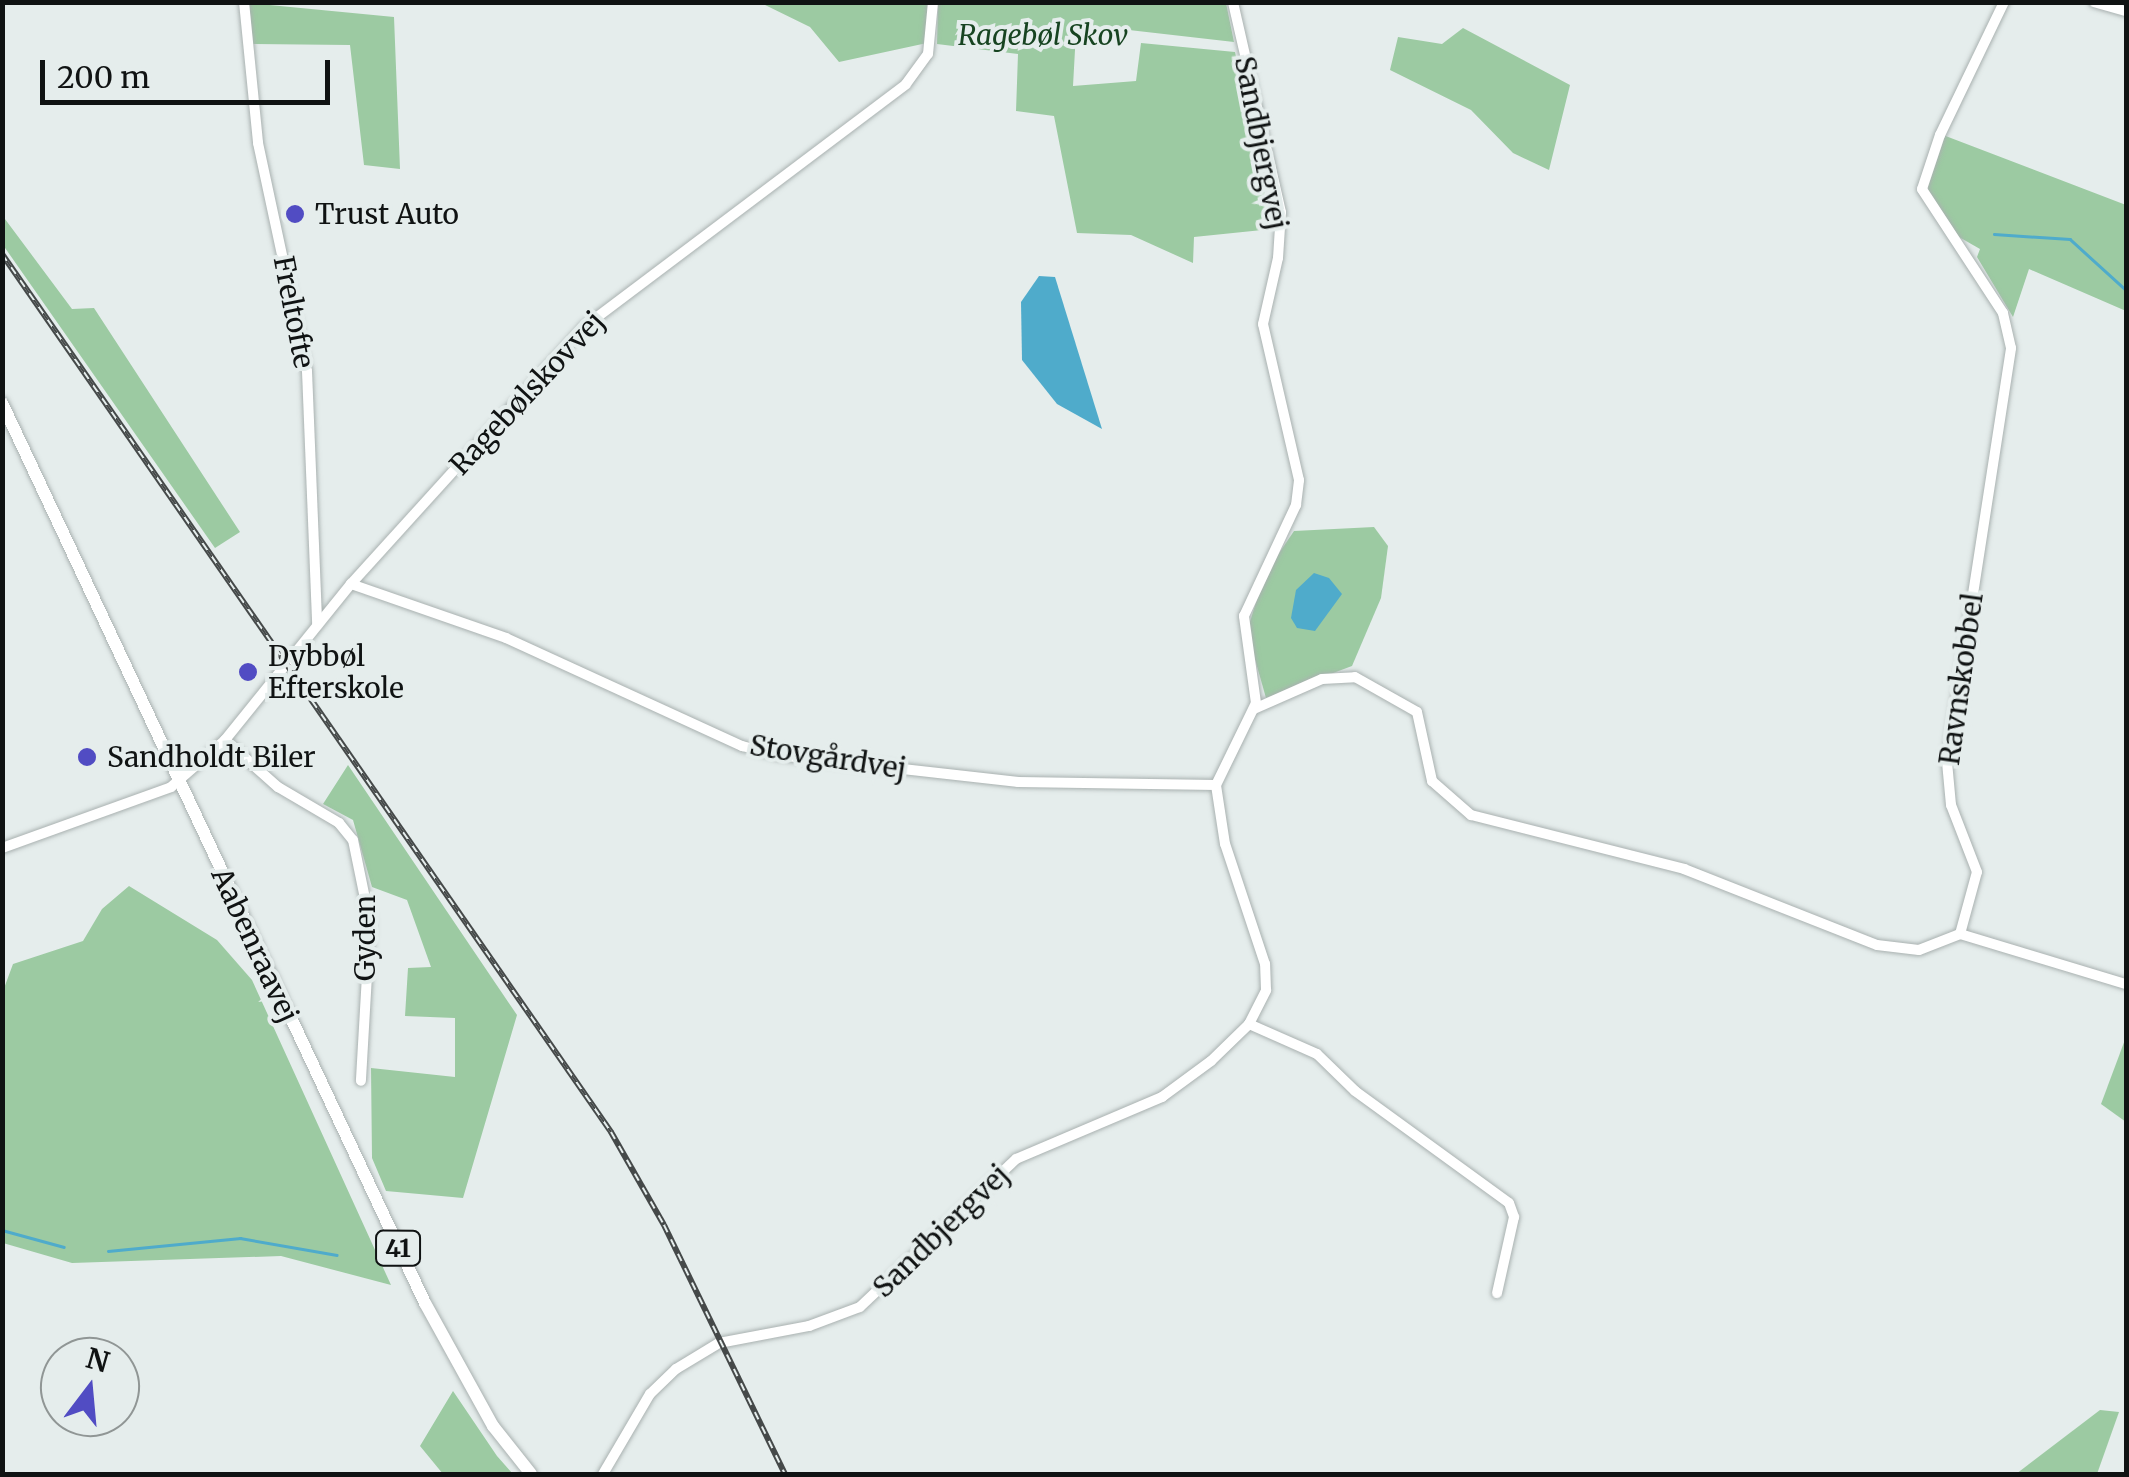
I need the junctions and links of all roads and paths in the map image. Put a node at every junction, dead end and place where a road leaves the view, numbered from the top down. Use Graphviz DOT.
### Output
graph roads {
  1 [pos="244,2"];
  2 [pos="934,2"];
  3 [pos="1233,2"];
  4 [pos="2004,2"];
  5 [pos="2094,2"];
  6 [pos="2126,11"];
  7 [pos="2,403"];
  8 [pos="351,584"];
  9 [pos="317,625"];
  10 [pos="1254,710"];
  11 [pos="225,740"];
  12 [pos="175,784"];
  13 [pos="1216,785"];
  14 [pos="2,848"];
  15 [pos="1960,934"];
  16 [pos="2126,984"];
  17 [pos="1249,1024"];
  18 [pos="361,1081"];
  19 [pos="1497,1293"];
  20 [pos="531,1474"];
  21 [pos="604,1474"];
  1 -- 9 [label="street, Freltofte"];
  2 -- 8 [label="street, Ragebølskovvej"];
  3 -- 10 [label="street, Sandbjergvej"];
  4 -- 15 [label="street, Ravnskobbel"];
  5 -- 6 [label="street"];
  7 -- 12 [label="main road, Aabenraavej / 41"];
  8 -- 9 [label="street, Ragebølskovvej"];
  8 -- 13 [label="street, Stovgårdvej"];
  9 -- 11 [label="street, Ragebølskovvej"];
  10 -- 13 [label="street"];
  10 -- 15 [label="street"];
  11 -- 12 [label="street, Ragebølskovvej"];
  11 -- 18 [label="street, Gyden"];
  12 -- 14 [label="street"];
  12 -- 20 [label="main road, Aabenraavej / 41"];
  13 -- 17 [label="street, Sandbjergvej"];
  15 -- 16 [label="street"];
  17 -- 19 [label="street"];
  17 -- 21 [label="street, Sandbjergvej"];
}
